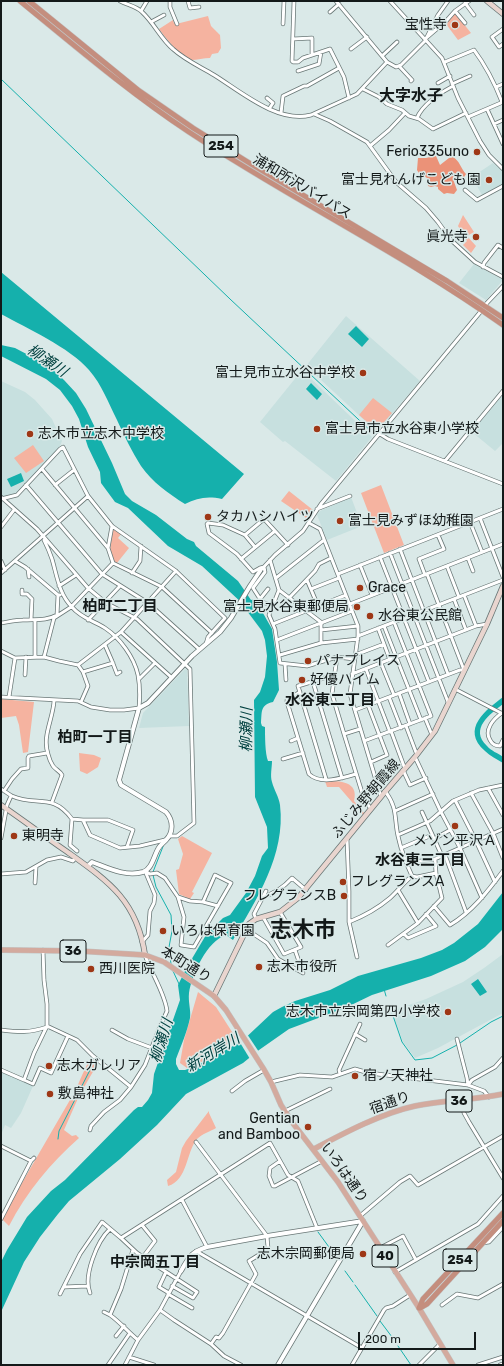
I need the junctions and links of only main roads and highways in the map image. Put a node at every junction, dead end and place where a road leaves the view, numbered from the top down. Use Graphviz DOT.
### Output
graph roads {
  1 [pos="20,1"];
  2 [pos="29,1"];
  3 [pos="487,1"];
  4 [pos="502,12"];
  5 [pos="483,308"];
  6 [pos="503,318"];
  7 [pos="503,325"];
  8 [pos="503,586"];
  9 [pos="1,805"];
  10 [pos="1,950"];
  11 [pos="145,955"];
  12 [pos="214,996"];
  13 [pos="503,1094"];
  14 [pos="314,1150"];
  15 [pos="503,1213"];
  16 [pos="503,1220"];
  17 [pos="419,1308"];
  18 [pos="453,1365"];
  1 -- 5 [label="highway, 浦和所沢バイパス / 254"];
  2 -- 5 [label="highway, 浦和所沢バイパス / 254"];
  3 -- 4 [label="main road"];
  5 -- 6 [label="highway, 浦和所沢バイパス / 254"];
  5 -- 7 [label="highway, 浦和所沢バイパス / 254"];
  8 -- 12 [label="main road, ふじみ野朝霞線"];
  9 -- 11 [label="main road"];
  10 -- 11 [label="main road, 本町通り / 36"];
  11 -- 12 [label="main road, 本町通り / 36"];
  12 -- 14 [label="main road, いろは通り / 36"];
  13 -- 14 [label="main road, 宿通り / 36"];
  14 -- 17 [label="main road, いろは通り / 40"];
  15 -- 17 [label="highway, 254"];
  16 -- 17 [label="highway, 254"];
  17 -- 18 [label="main road, いろは通り / 40"];
}
